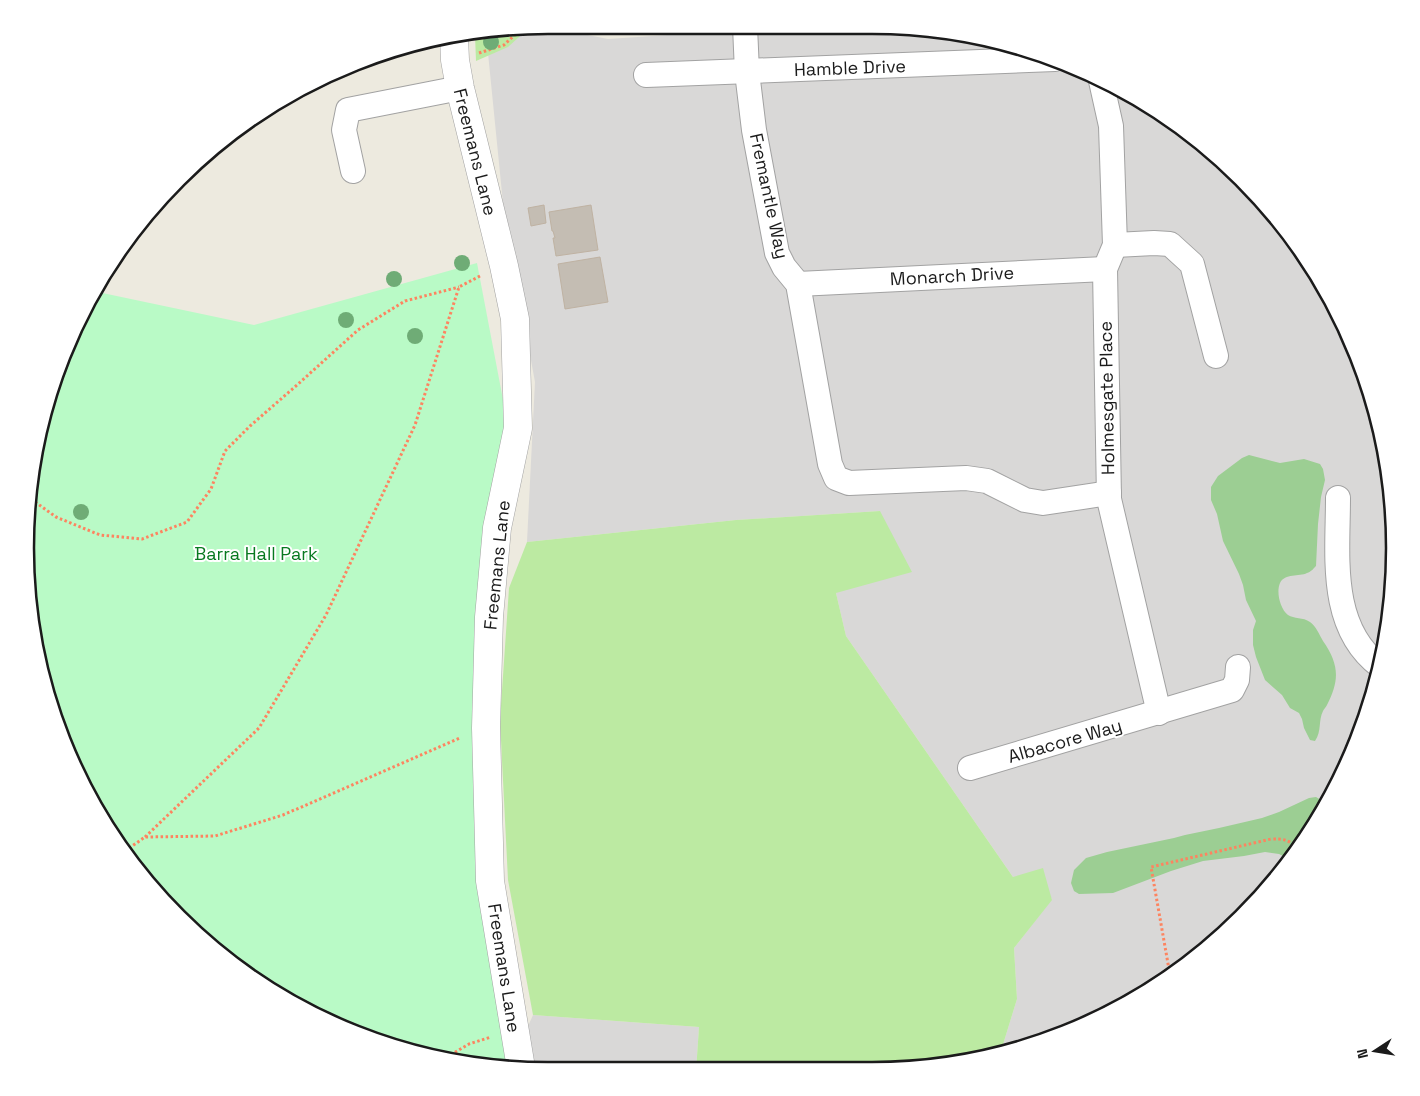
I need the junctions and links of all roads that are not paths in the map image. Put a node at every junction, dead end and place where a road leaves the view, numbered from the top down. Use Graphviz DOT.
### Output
graph roads {
  1 [pos="746,34"];
  2 [pos="454,43"];
  3 [pos="1036,61"];
  4 [pos="748,72"];
  5 [pos="646,75"];
  6 [pos="460,88"];
  7 [pos="1104,90"];
  8 [pos="354,171"];
  9 [pos="1115,246"];
  10 [pos="1105,269"];
  11 [pos="798,284"];
  12 [pos="1216,356"];
  13 [pos="1108,493"];
  14 [pos="1338,498"];
  15 [pos="1373,660"];
  16 [pos="1238,667"];
  17 [pos="1159,713"];
  18 [pos="970,768"];
  19 [pos="520,1061"];
  1 -- 4 [label="street, Fremantle Way"];
  2 -- 6 [label="street, Freemans Lane"];
  3 -- 4 [label="street, Hamble Drive"];
  4 -- 5 [label="street, Hamble Drive"];
  4 -- 11 [label="street, Fremantle Way"];
  6 -- 8 [label="street"];
  6 -- 19 [label="street, Freemans Lane"];
  7 -- 9 [label="street, Holmesgate Place"];
  9 -- 10 [label="street, Holmesgate Place"];
  9 -- 12 [label="street"];
  10 -- 11 [label="street, Monarch Drive"];
  10 -- 13 [label="street, Holmesgate Place"];
  11 -- 13 [label="street, Fremantle Way"];
  13 -- 17 [label="street, Holmesgate Place"];
  14 -- 15 [label="street"];
  16 -- 17 [label="street, Albacore Way"];
  17 -- 18 [label="street, Albacore Way"];
}
